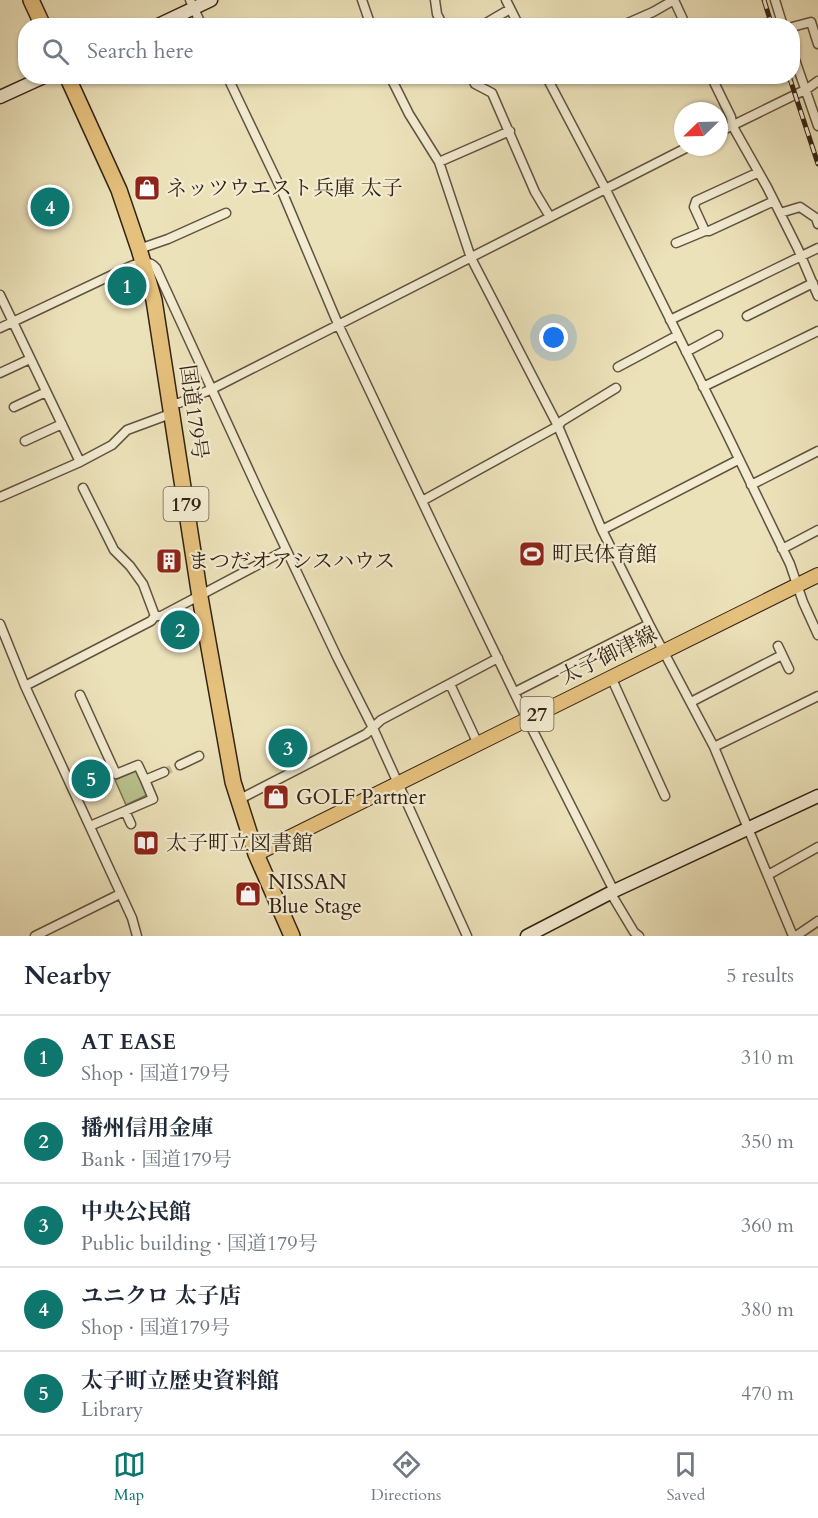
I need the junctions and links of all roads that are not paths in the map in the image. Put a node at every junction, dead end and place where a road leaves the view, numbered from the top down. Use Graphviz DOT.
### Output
graph roads {
  1 [pos="31,0"];
  2 [pos="211,0"];
  3 [pos="362,0"];
  4 [pos="435,0"];
  5 [pos="674,0"];
  6 [pos="775,0"];
  7 [pos="192,4"];
  8 [pos="508,4"];
  9 [pos="39,18"];
  10 [pos="169,18"];
  11 [pos="198,18"];
  12 [pos="369,18"];
  13 [pos="439,18"];
  14 [pos="491,18"];
  15 [pos="515,18"];
  16 [pos="639,18"];
  17 [pos="682,18"];
  18 [pos="781,18"];
  19 [pos="800,25"];
  20 [pos="818,44"];
  21 [pos="800,71"];
  22 [pos="818,81"];
  23 [pos="28,84"];
  24 [pos="71,84"];
  25 [pos="231,84"];
  26 [pos="394,84"];
  27 [pos="475,84"];
  28 [pos="550,84"];
  29 [pos="715,84"];
  30 [pos="807,89"];
  31 [pos="0,97"];
  32 [pos="732,125"];
  33 [pos="818,126"];
  34 [pos="728,127"];
  35 [pos="510,131"];
  36 [pos="674,154"];
  37 [pos="439,162"];
  38 [pos="757,173"];
  39 [pos="605,188"];
  40 [pos="774,201"];
  41 [pos="226,213"];
  42 [pos="780,213"];
  43 [pos="550,217"];
  44 [pos="818,224"];
  45 [pos="705,231"];
  46 [pos="676,243"];
  47 [pos="818,248"];
  48 [pos="142,256"];
  49 [pos="801,256"];
  50 [pos="471,258"];
  51 [pos="110,276"];
  52 [pos="813,283"];
  53 [pos="0,295"];
  54 [pos="818,296"];
  55 [pos="121,298"];
  56 [pos="747,316"];
  57 [pos="670,320"];
  58 [pos="13,322"];
  59 [pos="338,324"];
  60 [pos="0,328"];
  61 [pos="818,331"];
  62 [pos="678,335"];
  63 [pos="718,335"];
  64 [pos="686,352"];
  65 [pos="30,358"];
  66 [pos="618,367"];
  67 [pos="0,373"];
  68 [pos="703,387"];
  69 [pos="616,388"];
  70 [pos="212,389"];
  71 [pos="46,392"];
  72 [pos="14,407"];
  73 [pos="172,408"];
  74 [pos="62,424"];
  75 [pos="558,426"];
  76 [pos="25,441"];
  77 [pos="818,451"];
  78 [pos="738,460"];
  79 [pos="80,462"];
  80 [pos="751,485"];
  81 [pos="83,488"];
  82 [pos="0,497"];
  83 [pos="422,501"];
  84 [pos="602,530"];
  85 [pos="818,530"];
  86 [pos="782,549"];
  87 [pos="286,550"];
  88 [pos="818,575"];
  89 [pos="798,585"];
  90 [pos="200,597"];
  91 [pos="155,616"];
  92 [pos="0,624"];
  93 [pos="649,624"];
  94 [pos="818,635"];
  95 [pos="778,646"];
  96 [pos="663,652"];
  97 [pos="782,655"];
  98 [pos="498,658"];
  99 [pos="789,669"];
  100 [pos="610,677"];
  101 [pos="450,684"];
  102 [pos="26,686"];
  103 [pos="515,692"];
  104 [pos="80,695"];
  105 [pos="818,696"];
  106 [pos="691,702"];
  107 [pos="527,719"];
  108 [pos="373,728"];
  109 [pos="478,744"];
  110 [pos="714,747"];
  111 [pos="199,756"];
  112 [pos="180,765"];
  113 [pos="164,772"];
  114 [pos="144,780"];
  115 [pos="398,784"];
  116 [pos="665,796"];
  117 [pos="818,796"];
  118 [pos="238,800"];
  119 [pos="125,811"];
  120 [pos="131,824"];
  121 [pos="90,826"];
  122 [pos="748,829"];
  123 [pos="818,847"];
  124 [pos="256,854"];
  125 [pos="768,875"];
  126 [pos="612,891"];
  127 [pos="120,894"];
  128 [pos="818,921"];
  129 [pos="536,934"];
  130 [pos="35,936"];
  131 [pos="137,936"];
  132 [pos="292,936"];
  133 [pos="467,936"];
  134 [pos="639,936"];
  135 [pos="794,936"];
  1 -- 9 [label="highway"];
  2 -- 7 [label="street"];
  3 -- 12 [label="street"];
  4 -- 13 [label="street"];
  5 -- 16 [label="street"];
  5 -- 17 [label="street"];
  6 -- 18 [label="street"];
  7 -- 10 [label="street"];
  7 -- 11 [label="street"];
  8 -- 14 [label="street"];
  8 -- 15 [label="street"];
  19 -- 20 [label="street"];
  21 -- 30 [label="street"];
  22 -- 30 [label="street"];
  23 -- 31 [label="street"];
  24 -- 48 [label="highway, 国道179号 / 179"];
  25 -- 59 [label="street"];
  26 -- 37 [label="street"];
  27 -- 35 [label="street"];
  28 -- 39 [label="street"];
  29 -- 32 [label="street"];
  30 -- 32 [label="street"];
  30 -- 33 [label="street"];
  32 -- 34 [label="street"];
  32 -- 38 [label="street"];
  35 -- 37 [label="street"];
  35 -- 43 [label="street"];
  36 -- 39 [label="street"];
  37 -- 50 [label="street"];
  38 -- 40 [label="street"];
  38 -- 45 [label="street"];
  39 -- 43 [label="street"];
  39 -- 57 [label="street"];
  40 -- 42 [label="street"];
  40 -- 45 [label="street"];
  41 -- 48 [label="street"];
  42 -- 44 [label="street"];
  42 -- 49 [label="street"];
  43 -- 50 [label="street"];
  45 -- 46 [label="street"];
  47 -- 49 [label="street"];
  48 -- 51 [label="street"];
  48 -- 70 [label="street"];
  48 -- 73 [label="highway, 国道179号 / 179"];
  49 -- 52 [label="street"];
  49 -- 57 [label="street"];
  50 -- 59 [label="street"];
  50 -- 75 [label="street"];
  51 -- 55 [label="street"];
  51 -- 58 [label="street"];
  52 -- 54 [label="street"];
  52 -- 56 [label="street"];
  53 -- 58 [label="street"];
  57 -- 62 [label="street"];
  58 -- 60 [label="street"];
  58 -- 65 [label="street"];
  59 -- 70 [label="street"];
  59 -- 83 [label="street"];
  61 -- 68 [label="street"];
  62 -- 64 [label="street"];
  62 -- 66 [label="street"];
  63 -- 64 [label="street"];
  64 -- 68 [label="street"];
  65 -- 67 [label="street"];
  65 -- 71 [label="street"];
  68 -- 78 [label="street"];
  69 -- 75 [label="street"];
  70 -- 73 [label="street"];
  70 -- 87 [label="street"];
  71 -- 72 [label="street"];
  71 -- 74 [label="street"];
  73 -- 79 [label="street"];
  73 -- 90 [label="highway, 国道179号 / 179"];
  74 -- 76 [label="street"];
  74 -- 79 [label="street"];
  75 -- 83 [label="street"];
  75 -- 84 [label="street"];
  77 -- 80 [label="street"];
  78 -- 80 [label="street"];
  78 -- 84 [label="street"];
  79 -- 82 [label="street"];
  80 -- 86 [label="street"];
  81 -- 91 [label="street"];
  83 -- 98 [label="street"];
  84 -- 93 [label="street"];
  85 -- 86 [label="street"];
  86 -- 89 [label="street"];
  87 -- 90 [label="street"];
  87 -- 108 [label="street"];
  88 -- 89 [label="main road, 太子御津線 / 27"];
  89 -- 94 [label="street"];
  89 -- 96 [label="main road, 太子御津線 / 27"];
  90 -- 91 [label="street"];
  90 -- 118 [label="highway, 国道179号 / 179"];
  91 -- 102 [label="street"];
  92 -- 102 [label="street"];
  93 -- 96 [label="street"];
  93 -- 103 [label="street"];
  95 -- 97 [label="street"];
  96 -- 100 [label="main road, 太子御津線 / 27"];
  96 -- 106 [label="street"];
  97 -- 99 [label="street"];
  97 -- 106 [label="street"];
  98 -- 101 [label="street"];
  98 -- 103 [label="street"];
  100 -- 107 [label="main road, 太子御津線 / 27"];
  100 -- 116 [label="street"];
  101 -- 108 [label="street"];
  101 -- 109 [label="street"];
  102 -- 121 [label="street"];
  103 -- 107 [label="street"];
  104 -- 114 [label="street"];
  105 -- 110 [label="street"];
  106 -- 110 [label="street"];
  107 -- 109 [label="main road, 太子御津線 / 27"];
  107 -- 126 [label="street"];
  108 -- 115 [label="street"];
  108 -- 118 [label="street"];
  109 -- 115 [label="main road, 太子御津線 / 27"];
  110 -- 122 [label="street"];
  111 -- 112 [label="street"];
  113 -- 114 [label="street"];
  114 -- 119 [label="street"];
  115 -- 124 [label="main road, 太子御津線 / 27"];
  115 -- 133 [label="street"];
  117 -- 122 [label="street"];
  118 -- 124 [label="highway, 国道179号 / 179"];
  119 -- 120 [label="street"];
  119 -- 121 [label="street"];
  121 -- 127 [label="street"];
  122 -- 125 [label="street"];
  122 -- 126 [label="street"];
  123 -- 125 [label="street"];
  124 -- 132 [label="highway, 国道179号 / 179"];
  125 -- 135 [label="street"];
  126 -- 129 [label="street"];
  126 -- 134 [label="street"];
  127 -- 130 [label="street"];
  127 -- 131 [label="street"];
  128 -- 135 [label="street"];
}
